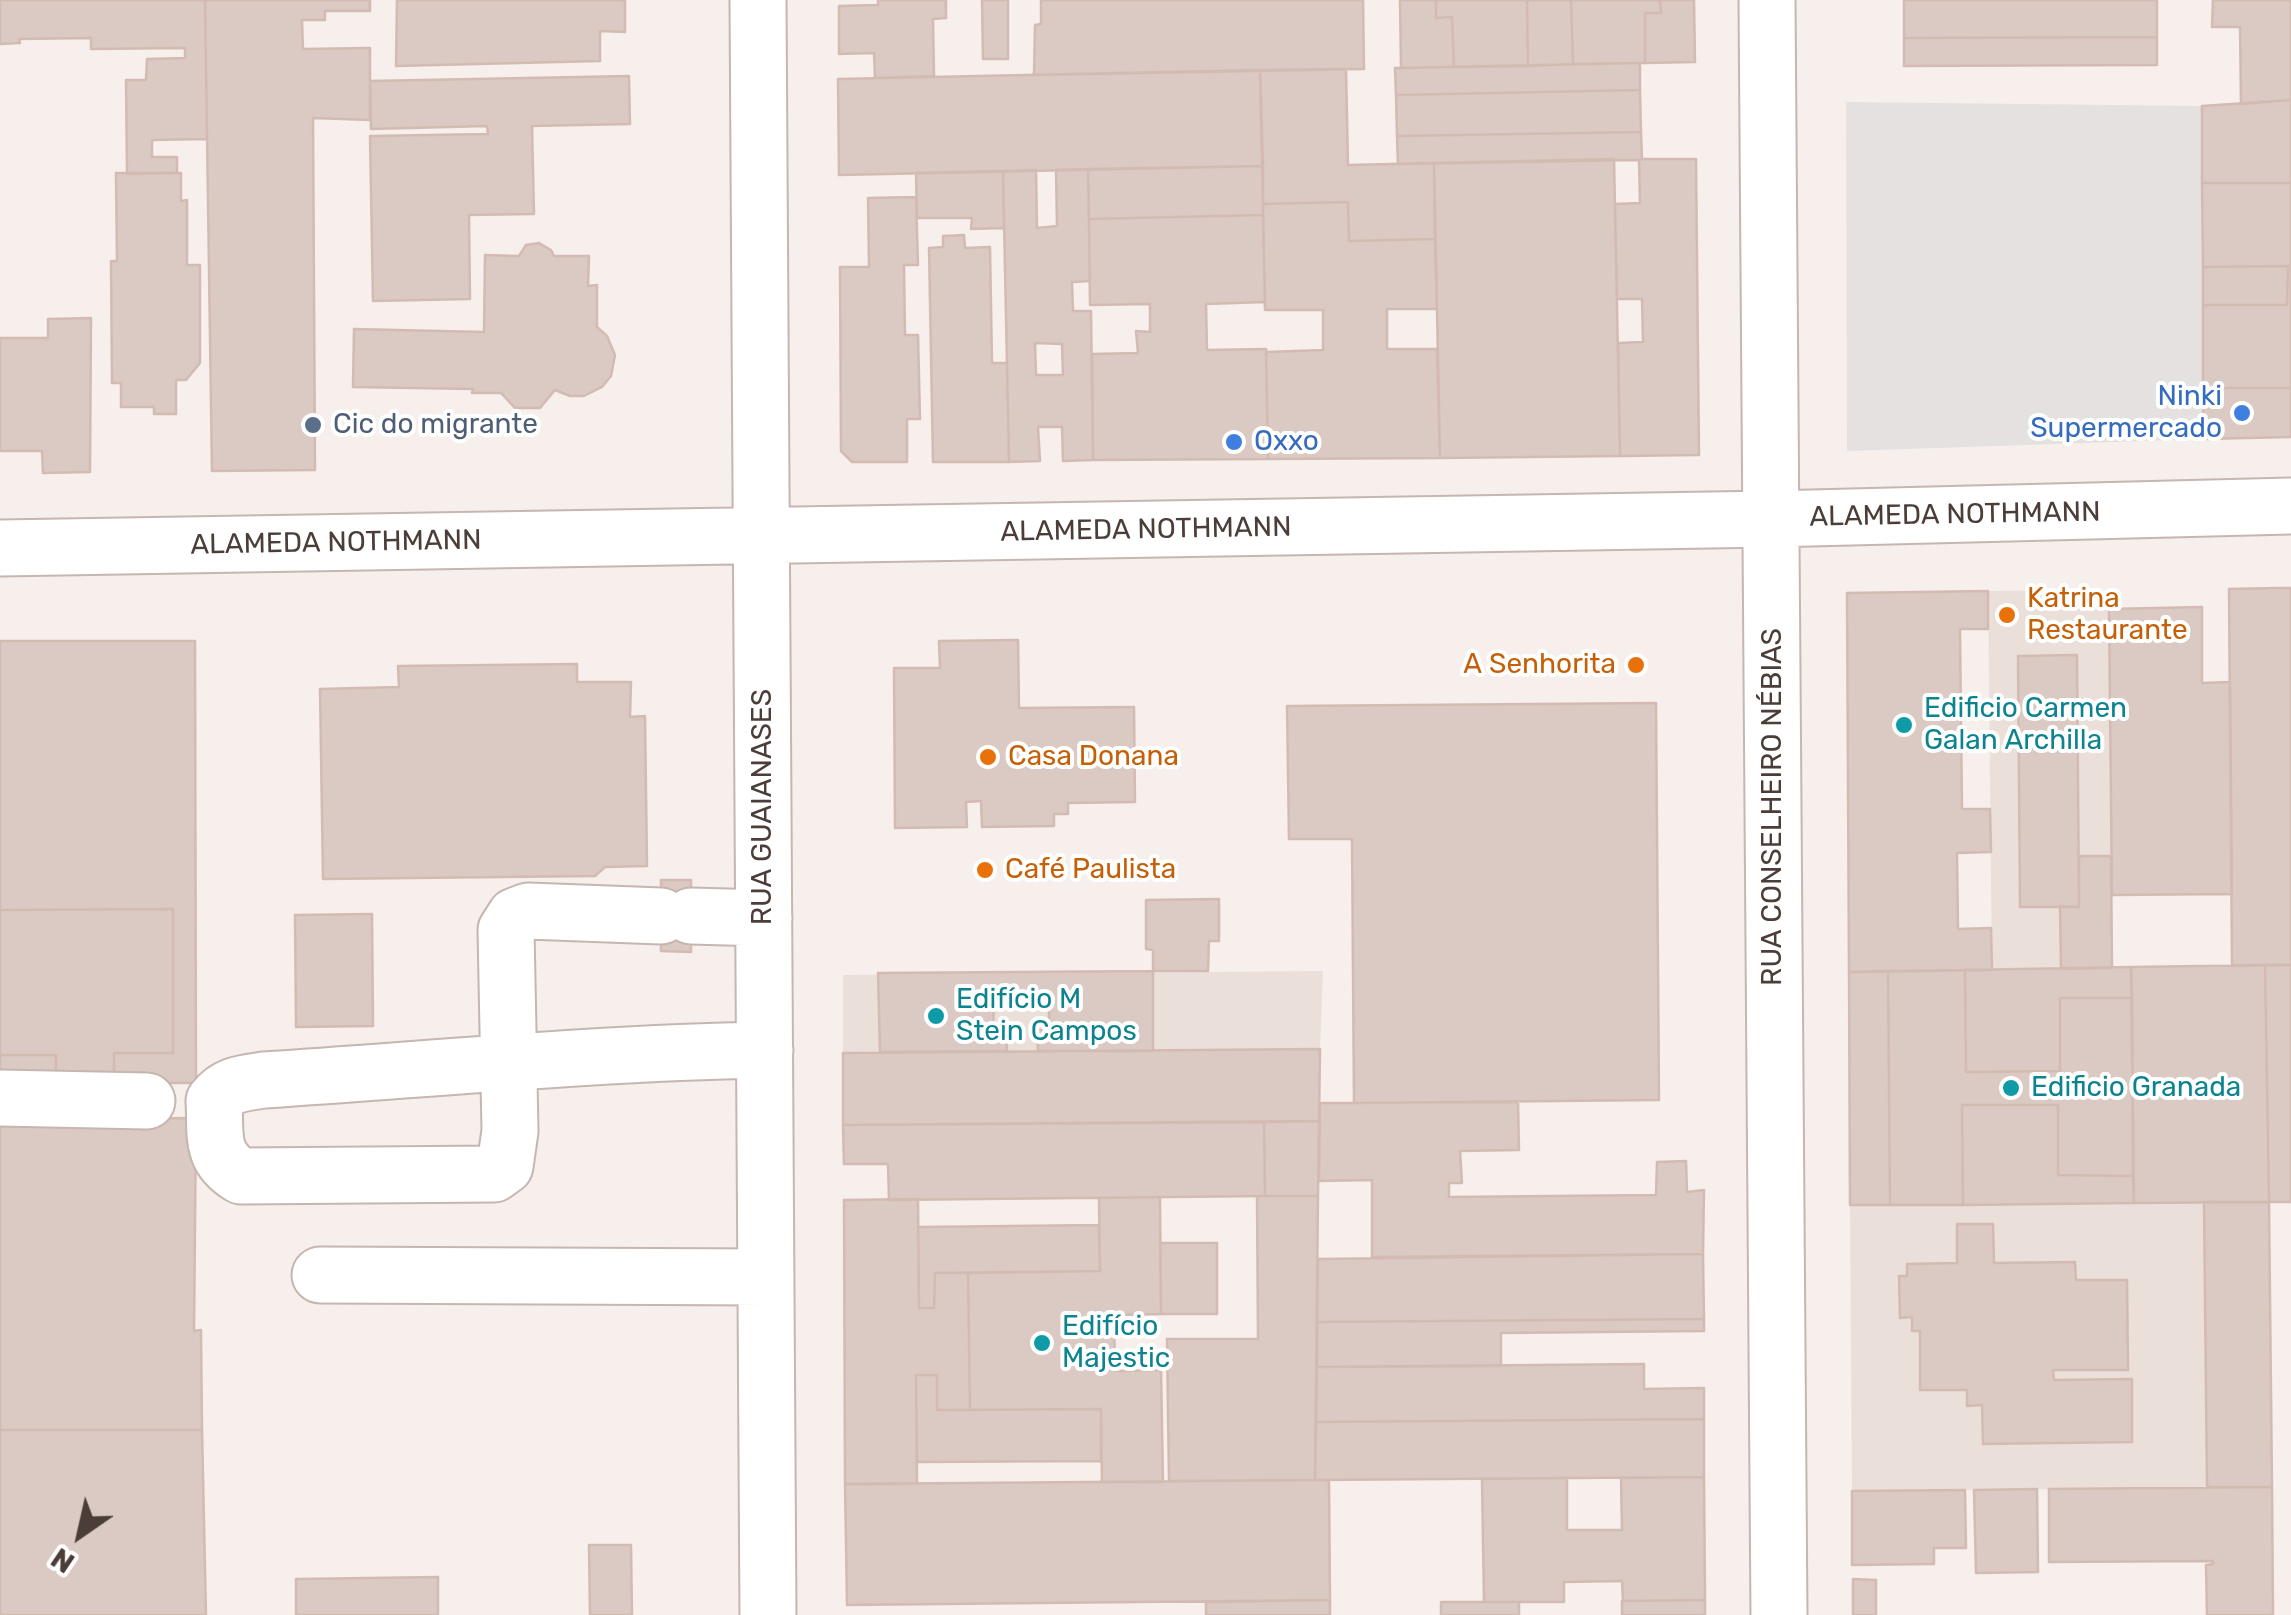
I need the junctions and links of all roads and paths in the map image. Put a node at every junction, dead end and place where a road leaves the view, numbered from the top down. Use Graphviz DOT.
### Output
graph roads {
  1 [pos="758,0"];
  2 [pos="1766,0"];
  3 [pos="2291,506"];
  4 [pos="1771,519"];
  5 [pos="762,536"];
  6 [pos="0,548"];
  7 [pos="764,918"];
  8 [pos="765,1050"];
  9 [pos="509,1064"];
  10 [pos="0,1098"];
  11 [pos="147,1102"];
  12 [pos="320,1275"];
  13 [pos="766,1278"];
  14 [pos="768,1615"];
  15 [pos="1779,1615"];
  1 -- 5 [label="street, RUA GUAIANASES"];
  2 -- 4 [label="street, RUA CONSELHEIRO NÉBIAS"];
  3 -- 4 [label="street, ALAMEDA NOTHMANN"];
  4 -- 5 [label="street, ALAMEDA NOTHMANN"];
  4 -- 15 [label="street, RUA CONSELHEIRO NÉBIAS"];
  5 -- 6 [label="street, ALAMEDA NOTHMANN"];
  5 -- 7 [label="street, RUA GUAIANASES"];
  7 -- 8 [label="street, RUA GUAIANASES"];
  7 -- 9 [label="street"];
  8 -- 9 [label="street"];
  8 -- 13 [label="street, RUA GUAIANASES"];
  9 -- 9 [label="street"];
  10 -- 11 [label="street"];
  12 -- 13 [label="street"];
  13 -- 14 [label="street, RUA GUAIANASES"];
}
